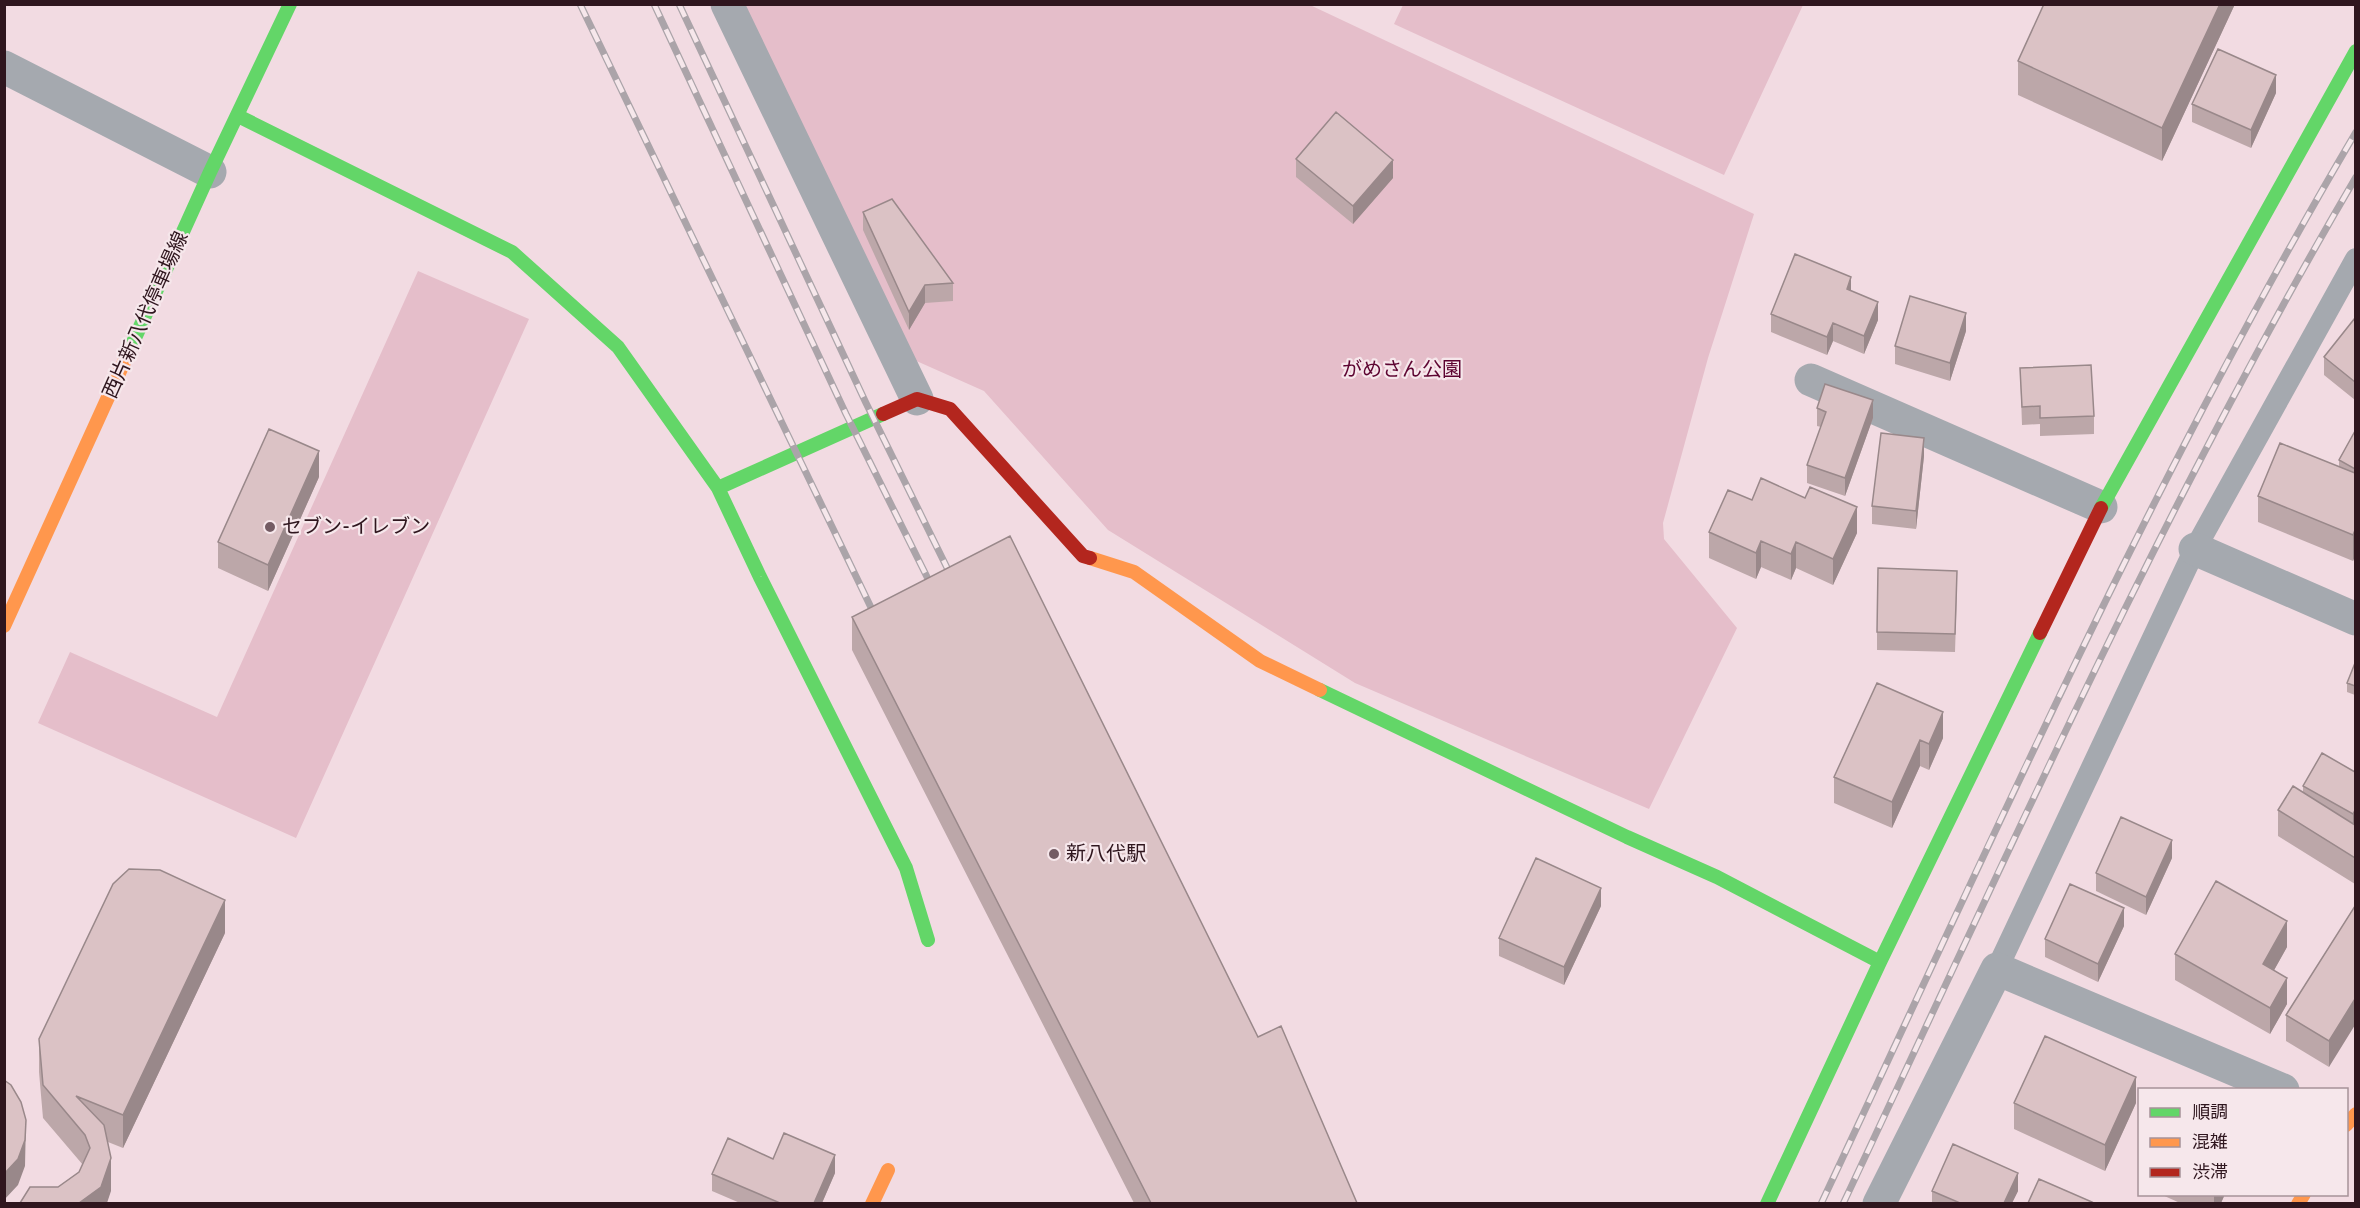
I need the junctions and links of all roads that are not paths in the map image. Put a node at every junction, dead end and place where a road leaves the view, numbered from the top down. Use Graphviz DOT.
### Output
graph roads {
  1 [pos="290,4"];
  2 [pos="727,4"];
  3 [pos="2355,51"];
  4 [pos="4,68"];
  5 [pos="237,116"];
  6 [pos="210,172"];
  7 [pos="2355,259"];
  8 [pos="1810,380"];
  9 [pos="917,399"];
  10 [pos="718,488"];
  11 [pos="2101,507"];
  12 [pos="2195,549"];
  13 [pos="2355,620"];
  14 [pos="4,626"];
  15 [pos="928,940"];
  16 [pos="1880,962"];
  17 [pos="1997,969"];
  18 [pos="2281,1088"];
  19 [pos="888,1170"];
  20 [pos="872,1203"];
  21 [pos="1767,1203"];
  22 [pos="1879,1203"];
  1 -- 5 [label="street, 西片新八代停車場線"];
  2 -- 9 [label="street"];
  3 -- 11 [label="street"];
  4 -- 6 [label="street"];
  5 -- 6 [label="street, 西片新八代停車場線"];
  5 -- 10 [label="street"];
  6 -- 14 [label="street, 西片新八代停車場線"];
  7 -- 12 [label="lane"];
  8 -- 11 [label="street"];
  9 -- 10 [label="street"];
  9 -- 16 [label="street"];
  10 -- 15 [label="street"];
  11 -- 16 [label="street"];
  12 -- 13 [label="street"];
  12 -- 17 [label="lane"];
  16 -- 21 [label="street"];
  17 -- 18 [label="street"];
  17 -- 22 [label="street"];
  19 -- 20 [label="street"];
}
